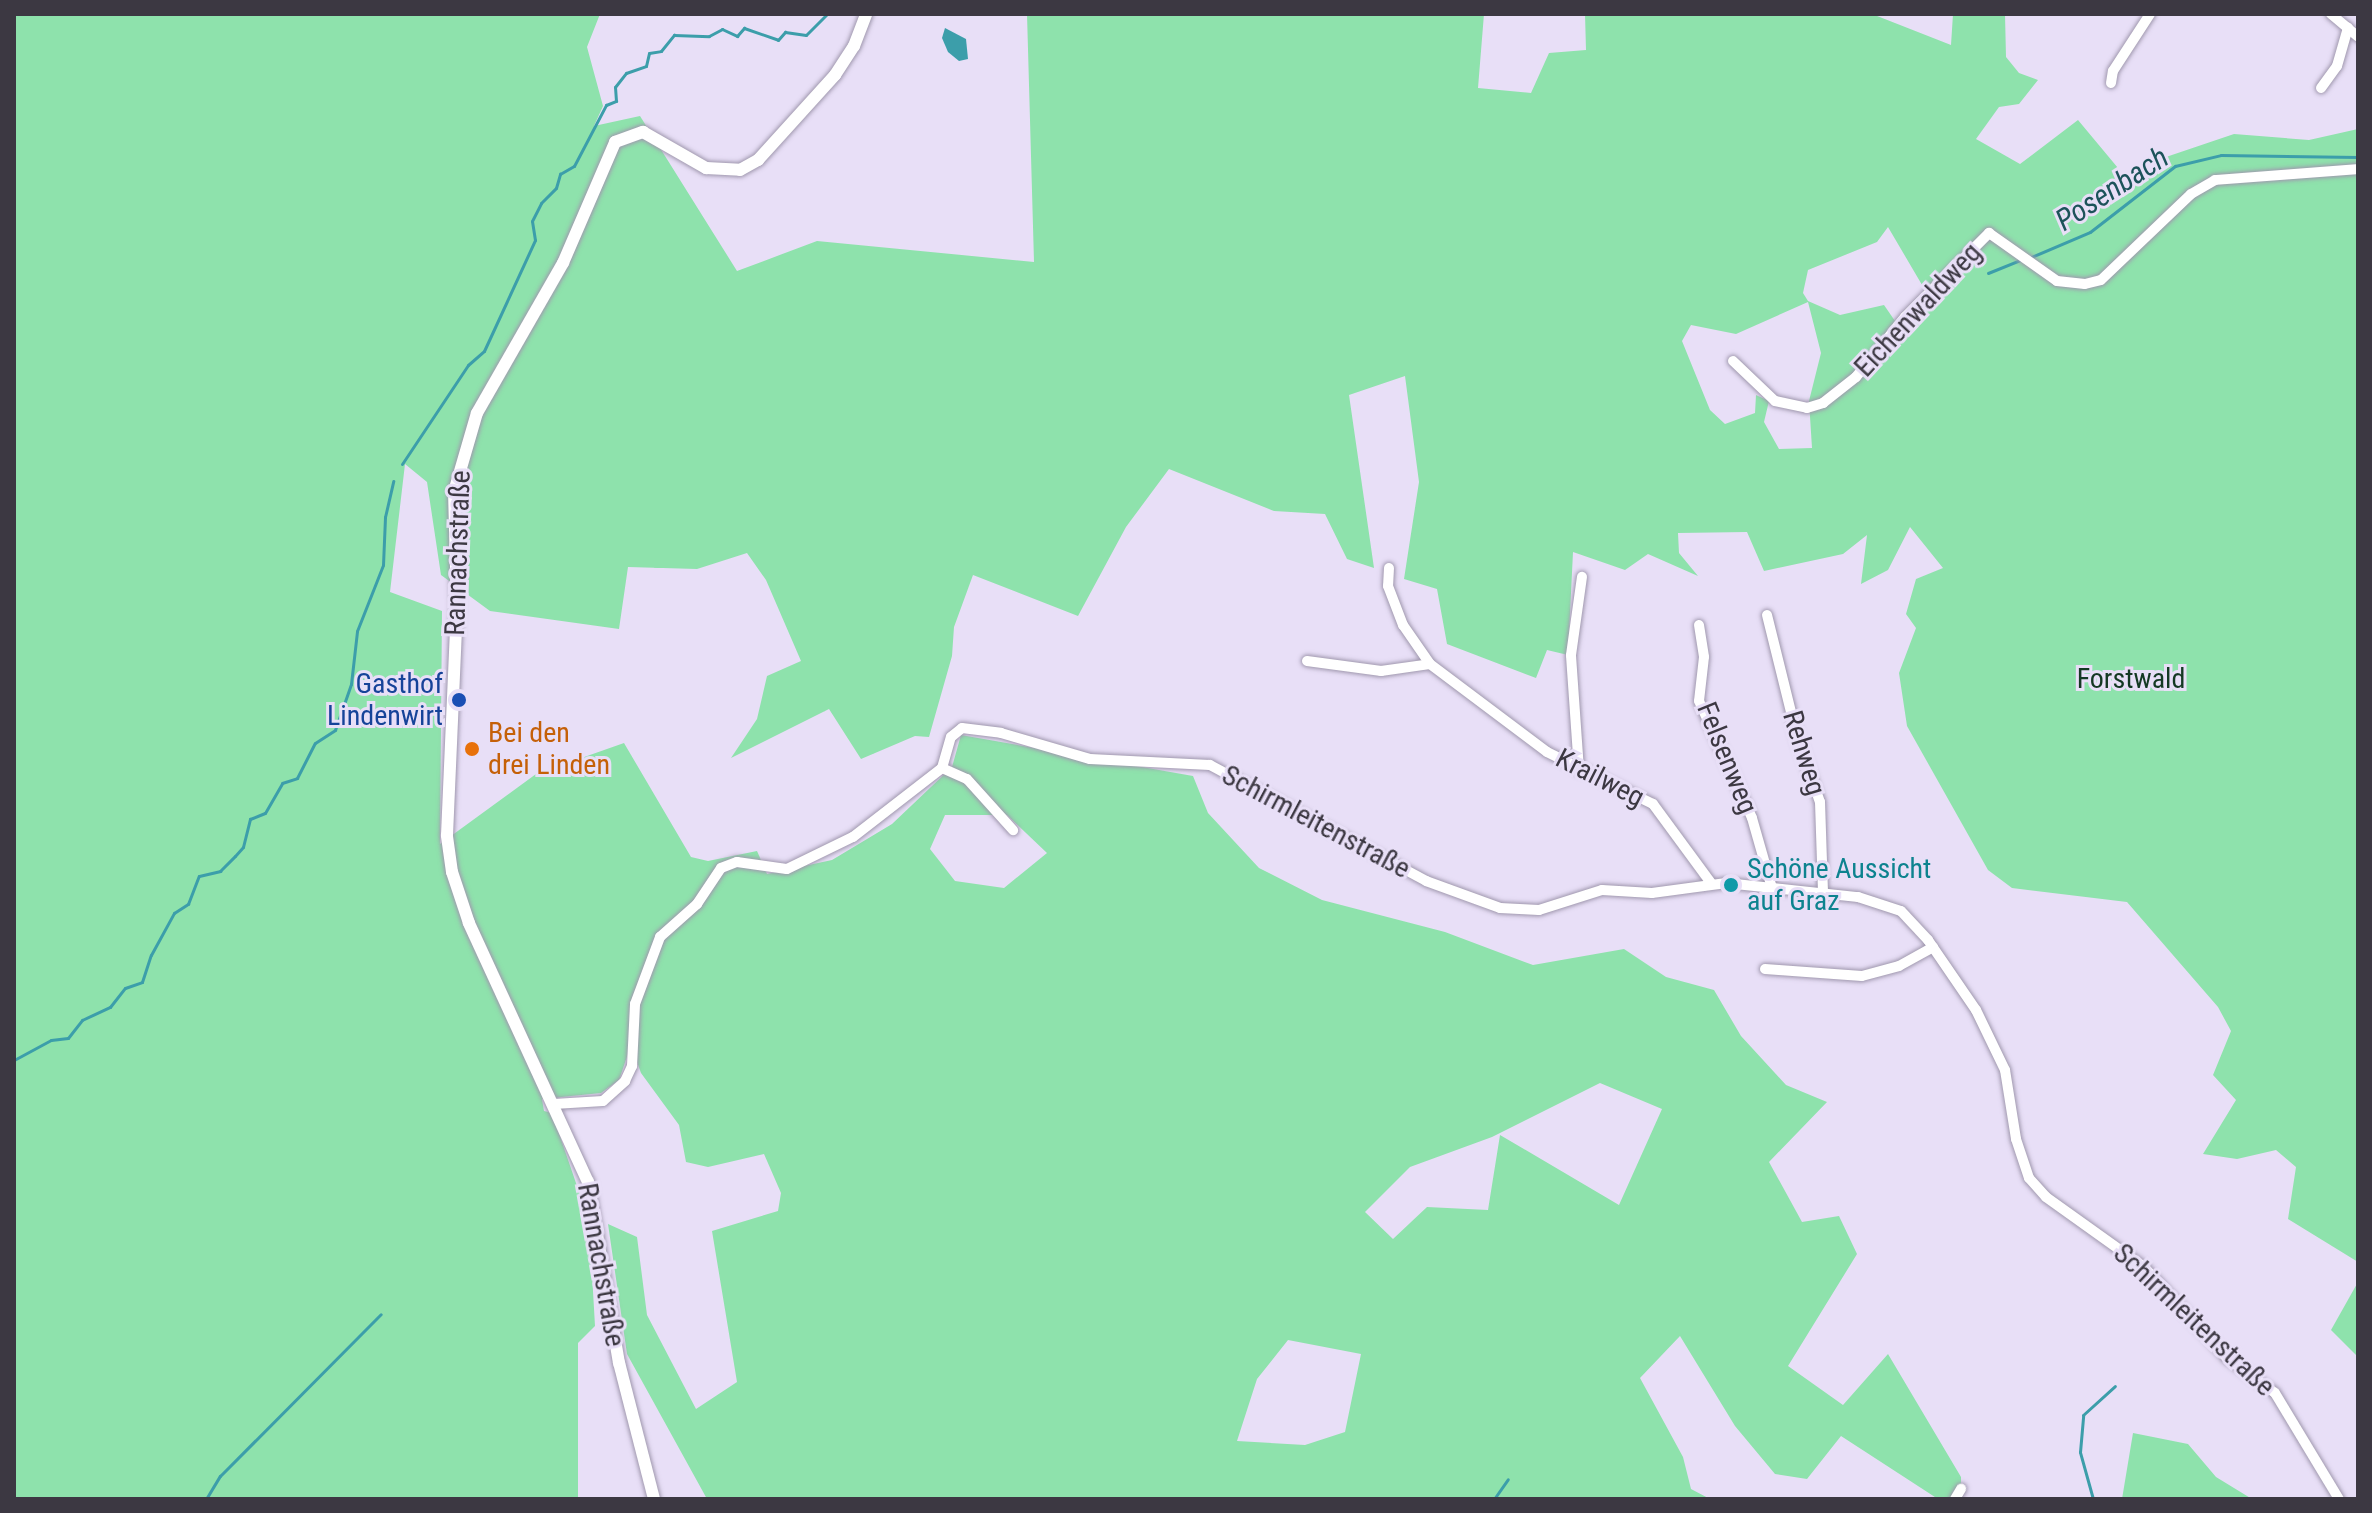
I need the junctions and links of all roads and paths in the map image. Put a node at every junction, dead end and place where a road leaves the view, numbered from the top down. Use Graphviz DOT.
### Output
graph roads {
  1 [pos="866,14"];
  2 [pos="2150,14"];
  3 [pos="2340,19"];
  4 [pos="2358,37"];
  5 [pos="2111,83"];
  6 [pos="2321,88"];
  7 [pos="2358,169"];
  8 [pos="1733,361"];
  9 [pos="1389,568"];
  10 [pos="1582,577"];
  11 [pos="1767,615"];
  12 [pos="1699,625"];
  13 [pos="1307,661"];
  14 [pos="1430,664"];
  15 [pos="942,768"];
  16 [pos="1579,770"];
  17 [pos="1013,830"];
  18 [pos="1711,883"];
  19 [pos="1772,888"];
  20 [pos="1823,893"];
  21 [pos="1933,947"];
  22 [pos="1765,969"];
  23 [pos="554,1104"];
  24 [pos="1961,1489"];
  25 [pos="654,1499"];
  26 [pos="1955,1499"];
  27 [pos="2339,1499"];
  1 -- 23 [label="street, Rannachstraße"];
  2 -- 5 [label="street"];
  3 -- 4 [label="street"];
  3 -- 6 [label="street"];
  7 -- 8 [label="street, Eichenwaldweg"];
  9 -- 14 [label="street, Krailweg"];
  10 -- 16 [label="street"];
  11 -- 20 [label="street, Rehweg"];
  12 -- 19 [label="street, Felsenweg"];
  13 -- 14 [label="street"];
  14 -- 16 [label="street, Krailweg"];
  15 -- 17 [label="street"];
  15 -- 18 [label="street, Schirmleitenstraße"];
  15 -- 23 [label="street, Schirmleitenstraße"];
  16 -- 18 [label="street, Krailweg"];
  18 -- 19 [label="street, Schirmleitenstraße"];
  19 -- 20 [label="street, Schirmleitenstraße"];
  20 -- 21 [label="street, Schirmleitenstraße"];
  21 -- 22 [label="street"];
  21 -- 27 [label="street, Schirmleitenstraße"];
  23 -- 25 [label="street, Rannachstraße"];
  24 -- 26 [label="street"];
}
